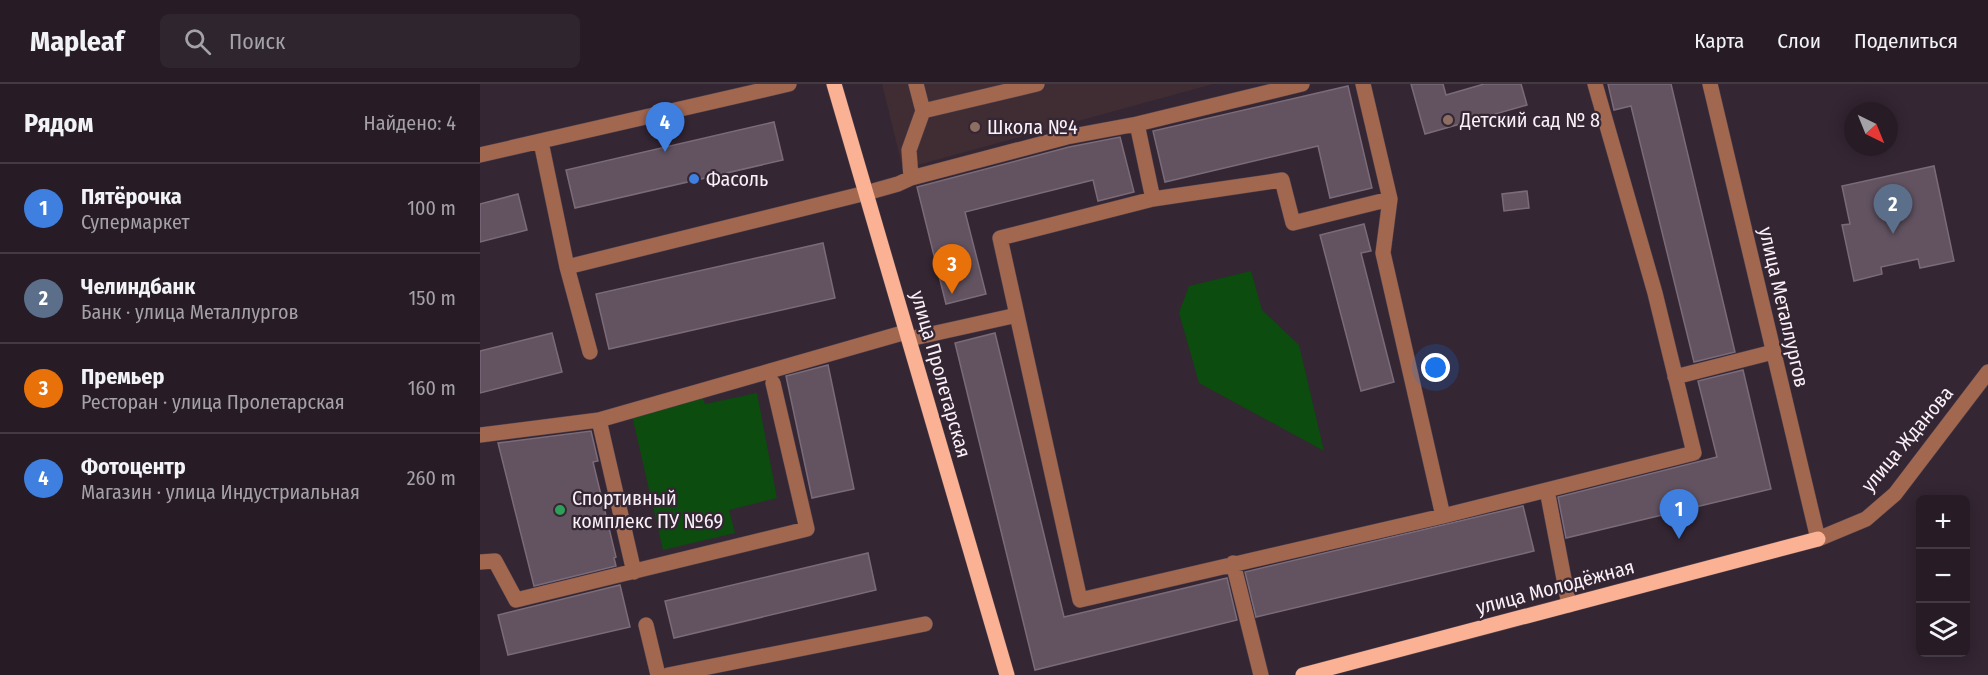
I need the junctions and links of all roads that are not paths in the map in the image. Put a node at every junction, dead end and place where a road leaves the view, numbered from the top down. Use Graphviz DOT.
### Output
graph roads {
  1 [pos="789,84"];
  2 [pos="834,84"];
  3 [pos="916,84"];
  4 [pos="1036,84"];
  5 [pos="1302,84"];
  6 [pos="1363,84"];
  7 [pos="1595,84"];
  8 [pos="1710,84"];
  9 [pos="923,111"];
  10 [pos="1137,124"];
  11 [pos="541,142"];
  12 [pos="480,155"];
  13 [pos="911,178"];
  14 [pos="866,193"];
  15 [pos="1153,199"];
  16 [pos="1390,199"];
  17 [pos="567,267"];
  18 [pos="1017,315"];
  19 [pos="907,336"];
  20 [pos="590,352"];
  21 [pos="1773,352"];
  22 [pos="1988,372"];
  23 [pos="1675,377"];
  24 [pos="773,383"];
  25 [pos="599,420"];
  26 [pos="480,435"];
  27 [pos="1547,490"];
  28 [pos="1443,516"];
  29 [pos="1818,539"];
  30 [pos="480,562"];
  31 [pos="1233,563"];
  32 [pos="634,572"];
  33 [pos="1569,604"];
  34 [pos="925,624"];
  35 [pos="646,625"];
  36 [pos="658,675"];
  37 [pos="668,675"];
  38 [pos="1007,675"];
  39 [pos="1261,675"];
  40 [pos="1303,675"];
  1 -- 11 [label="street"];
  2 -- 14 [label="main road, улица Пролетарская"];
  3 -- 9 [label="street"];
  4 -- 9 [label="street"];
  5 -- 10 [label="street"];
  6 -- 16 [label="street"];
  7 -- 23 [label="street"];
  8 -- 21 [label="street, улица Металлургов"];
  9 -- 13 [label="street"];
  10 -- 13 [label="street"];
  10 -- 15 [label="street"];
  11 -- 12 [label="street"];
  11 -- 17 [label="street"];
  13 -- 14 [label="street"];
  14 -- 17 [label="street"];
  14 -- 19 [label="main road, улица Пролетарская"];
  15 -- 16 [label="street"];
  15 -- 18 [label="street"];
  16 -- 28 [label="street"];
  17 -- 20 [label="street"];
  18 -- 19 [label="street"];
  18 -- 31 [label="street"];
  19 -- 25 [label="street"];
  19 -- 38 [label="main road, улица Пролетарская"];
  21 -- 23 [label="street"];
  21 -- 29 [label="street, улица Металлургов"];
  22 -- 29 [label="street, улица Жданова"];
  23 -- 27 [label="street"];
  24 -- 32 [label="street"];
  25 -- 26 [label="street"];
  25 -- 32 [label="street"];
  27 -- 28 [label="street"];
  27 -- 33 [label="street"];
  28 -- 31 [label="street"];
  29 -- 33 [label="main road, улица Молодёжная"];
  30 -- 32 [label="street"];
  31 -- 39 [label="street"];
  33 -- 40 [label="main road, улица Молодёжная"];
  34 -- 37 [label="street"];
  35 -- 36 [label="street"];
}
